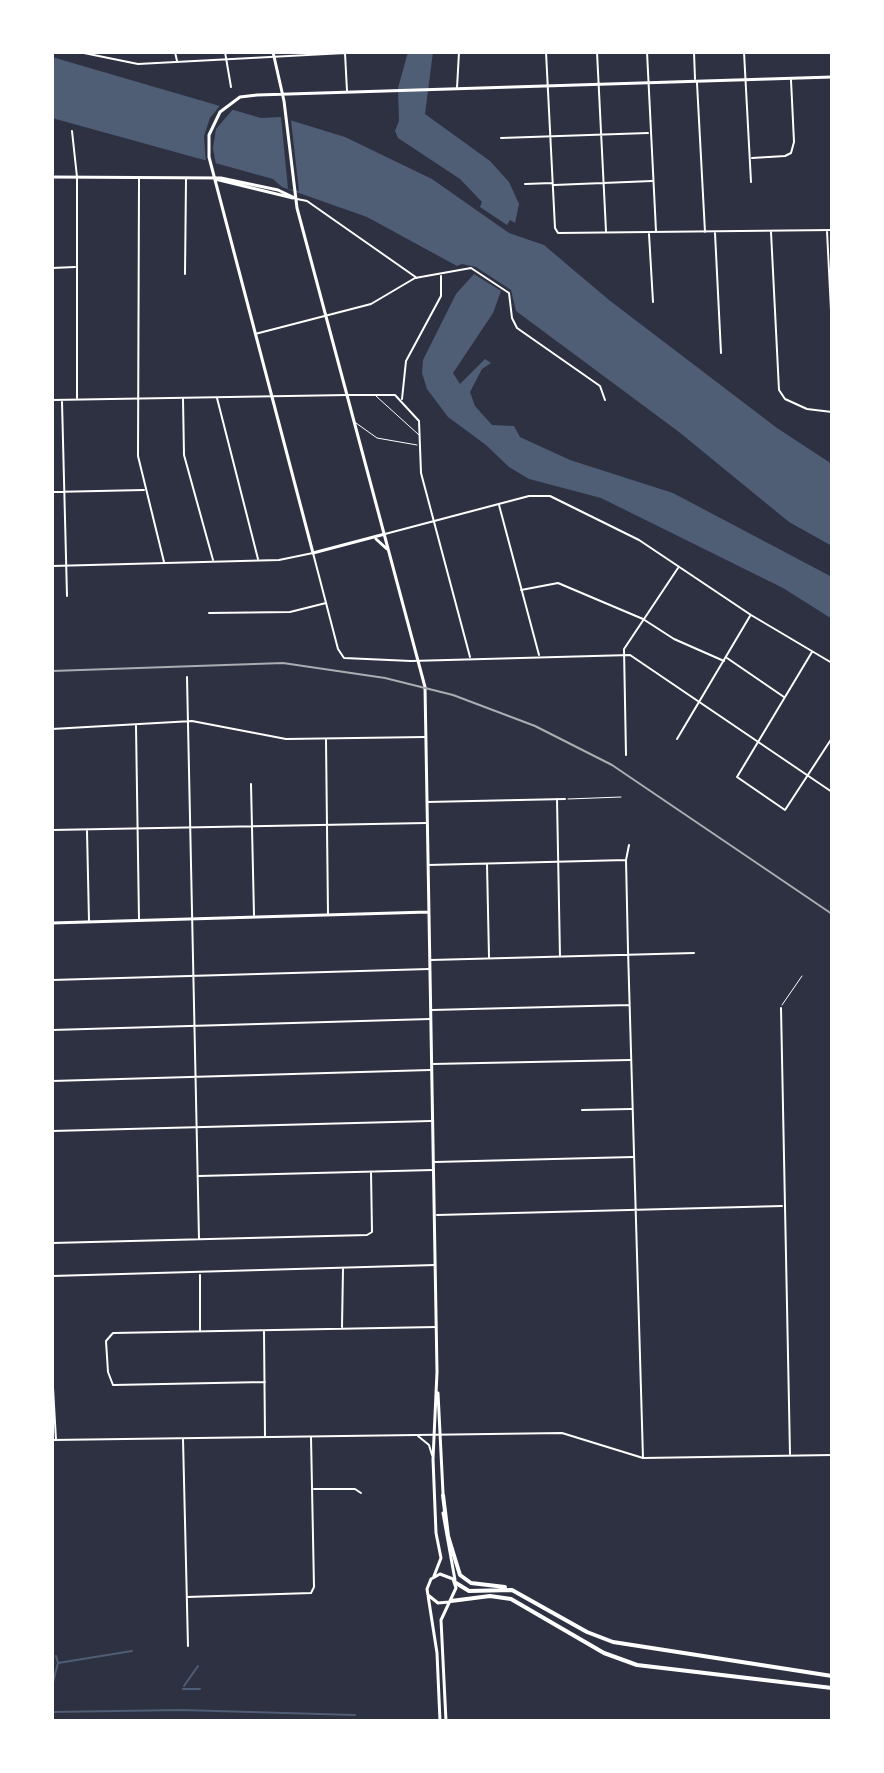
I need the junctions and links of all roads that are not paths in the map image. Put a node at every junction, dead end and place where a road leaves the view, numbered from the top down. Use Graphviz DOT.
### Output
graph roads {
  1 [pos="79,52"];
  2 [pos="117,52"];
  3 [pos="175,52"];
  4 [pos="225,52"];
  5 [pos="459,52"];
  6 [pos="546,52"];
  7 [pos="597,52"];
  8 [pos="647,52"];
  9 [pos="694,52"];
  10 [pos="744,52"];
  11 [pos="345,53"];
  12 [pos="273,54"];
  13 [pos="226,60"];
  14 [pos="119,61"];
  15 [pos="177,63"];
  16 [pos="832,77"];
  17 [pos="791,78"];
  18 [pos="746,80"];
  19 [pos="696,81"];
  20 [pos="648,83"];
  21 [pos="598,85"];
  22 [pos="548,86"];
  23 [pos="231,87"];
  24 [pos="457,89"];
  25 [pos="348,93"];
  26 [pos="282,95"];
  27 [pos="72,131"];
  28 [pos="651,133"];
  29 [pos="601,134"];
  30 [pos="551,136"];
  31 [pos="501,138"];
  32 [pos="751,158"];
  33 [pos="52,177"];
  34 [pos="77,177"];
  35 [pos="139,177"];
  36 [pos="186,178"];
  37 [pos="215,179"];
  38 [pos="653,181"];
  39 [pos="751,182"];
  40 [pos="604,183"];
  41 [pos="525,184"];
  42 [pos="553,184"];
  43 [pos="295,198"];
  44 [pos="826,230"];
  45 [pos="832,230"];
  46 [pos="771,231"];
  47 [pos="656,232"];
  48 [pos="705,232"];
  49 [pos="715,232"];
  50 [pos="607,233"];
  51 [pos="649,233"];
  52 [pos="76,267"];
  53 [pos="52,268"];
  54 [pos="185,274"];
  55 [pos="441,276"];
  56 [pos="417,278"];
  57 [pos="653,302"];
  58 [pos="326,315"];
  59 [pos="832,330"];
  60 [pos="255,334"];
  61 [pos="721,353"];
  62 [pos="374,394"];
  63 [pos="347,395"];
  64 [pos="272,396"];
  65 [pos="183,397"];
  66 [pos="217,397"];
  67 [pos="138,398"];
  68 [pos="77,399"];
  69 [pos="52,400"];
  70 [pos="62,400"];
  71 [pos="401,400"];
  72 [pos="605,400"];
  73 [pos="832,412"];
  74 [pos="355,422"];
  75 [pos="420,436"];
  76 [pos="420,445"];
  77 [pos="145,490"];
  78 [pos="52,492"];
  79 [pos="64,492"];
  80 [pos="498,504"];
  81 [pos="433,521"];
  82 [pos="385,534"];
  83 [pos="368,539"];
  84 [pos="313,553"];
  85 [pos="259,561"];
  86 [pos="213,562"];
  87 [pos="165,563"];
  88 [pos="66,565"];
  89 [pos="52,566"];
  90 [pos="679,567"];
  91 [pos="394,568"];
  92 [pos="521,590"];
  93 [pos="67,596"];
  94 [pos="326,603"];
  95 [pos="209,613"];
  96 [pos="751,615"];
  97 [pos="643,619"];
  98 [pos="812,651"];
  99 [pos="624,653"];
  100 [pos="539,655"];
  101 [pos="470,657"];
  102 [pos="725,659"];
  103 [pos="418,660"];
  104 [pos="832,663"];
  105 [pos="187,677"];
  106 [pos="784,697"];
  107 [pos="699,701"];
  108 [pos="188,722"];
  109 [pos="136,725"];
  110 [pos="52,729"];
  111 [pos="426,737"];
  112 [pos="832,738"];
  113 [pos="326,739"];
  114 [pos="677,739"];
  115 [pos="758,742"];
  116 [pos="626,755"];
  117 [pos="809,776"];
  118 [pos="251,784"];
  119 [pos="832,792"];
  120 [pos="621,797"];
  121 [pos="557,799"];
  122 [pos="565,799"];
  123 [pos="426,802"];
  124 [pos="427,823"];
  125 [pos="327,825"];
  126 [pos="252,827"];
  127 [pos="189,828"];
  128 [pos="139,829"];
  129 [pos="52,830"];
  130 [pos="87,830"];
  131 [pos="629,845"];
  132 [pos="626,860"];
  133 [pos="558,861"];
  134 [pos="487,863"];
  135 [pos="427,865"];
  136 [pos="428,912"];
  137 [pos="328,915"];
  138 [pos="254,917"];
  139 [pos="191,920"];
  140 [pos="139,921"];
  141 [pos="89,922"];
  142 [pos="52,923"];
  143 [pos="694,953"];
  144 [pos="628,955"];
  145 [pos="560,957"];
  146 [pos="489,958"];
  147 [pos="429,960"];
  148 [pos="429,969"];
  149 [pos="802,976"];
  150 [pos="194,977"];
  151 [pos="52,980"];
  152 [pos="629,1005"];
  153 [pos="781,1008"];
  154 [pos="430,1010"];
  155 [pos="430,1019"];
  156 [pos="194,1026"];
  157 [pos="52,1030"];
  158 [pos="631,1060"];
  159 [pos="431,1064"];
  160 [pos="431,1070"];
  161 [pos="195,1076"];
  162 [pos="52,1081"];
  163 [pos="633,1109"];
  164 [pos="582,1110"];
  165 [pos="432,1121"];
  166 [pos="197,1127"];
  167 [pos="52,1131"];
  168 [pos="634,1157"];
  169 [pos="434,1162"];
  170 [pos="434,1170"];
  171 [pos="371,1172"];
  172 [pos="198,1176"];
  173 [pos="783,1206"];
  174 [pos="636,1209"];
  175 [pos="435,1215"];
  176 [pos="199,1239"];
  177 [pos="52,1243"];
  178 [pos="435,1265"];
  179 [pos="343,1268"];
  180 [pos="200,1274"];
  181 [pos="52,1276"];
  182 [pos="436,1327"];
  183 [pos="342,1328"];
  184 [pos="264,1330"];
  185 [pos="200,1331"];
  186 [pos="52,1370"];
  187 [pos="265,1382"];
  188 [pos="437,1390"];
  189 [pos="435,1434"];
  190 [pos="441,1434"];
  191 [pos="417,1436"];
  192 [pos="265,1437"];
  193 [pos="311,1437"];
  194 [pos="183,1439"];
  195 [pos="54,1440"];
  196 [pos="832,1455"];
  197 [pos="790,1456"];
  198 [pos="643,1458"];
  199 [pos="433,1459"];
  200 [pos="313,1489"];
  201 [pos="361,1493"];
  202 [pos="443,1495"];
  203 [pos="434,1576"];
  204 [pos="455,1582"];
  205 [pos="507,1588"];
  206 [pos="427,1593"];
  207 [pos="187,1597"];
  208 [pos="450,1602"];
  209 [pos="188,1646"];
  210 [pos="832,1676"];
  211 [pos="832,1688"];
  212 [pos="440,1721"];
  213 [pos="446,1721"];
  1 -- 14 [label="street"];
  2 -- 14 [label="street"];
  3 -- 15 [label="street"];
  4 -- 13 [label="street"];
  5 -- 24 [label="street"];
  6 -- 22 [label="street"];
  7 -- 21 [label="street"];
  8 -- 20 [label="street"];
  9 -- 19 [label="street"];
  10 -- 18 [label="street"];
  11 -- 12 [label="street"];
  11 -- 25 [label="street"];
  12 -- 13 [label="street"];
  12 -- 26 [label="main road"];
  13 -- 15 [label="street"];
  13 -- 23 [label="street"];
  14 -- 15 [label="street"];
  16 -- 17 [label="main road"];
  17 -- 18 [label="main road"];
  17 -- 32 [label="street"];
  18 -- 19 [label="main road"];
  18 -- 32 [label="street"];
  19 -- 20 [label="main road"];
  19 -- 48 [label="street"];
  20 -- 21 [label="main road"];
  20 -- 28 [label="street"];
  21 -- 22 [label="main road"];
  21 -- 29 [label="street"];
  22 -- 24 [label="main road"];
  22 -- 30 [label="street"];
  24 -- 25 [label="main road"];
  25 -- 26 [label="main road"];
  26 -- 37 [label="main road"];
  26 -- 43 [label="main road"];
  27 -- 34 [label="street"];
  28 -- 29 [label="street"];
  28 -- 38 [label="street"];
  29 -- 30 [label="street"];
  29 -- 40 [label="street"];
  30 -- 31 [label="street"];
  30 -- 42 [label="street"];
  32 -- 39 [label="street"];
  33 -- 34 [label="main road"];
  34 -- 35 [label="main road"];
  34 -- 52 [label="street"];
  35 -- 36 [label="main road"];
  35 -- 67 [label="street"];
  36 -- 37 [label="main road"];
  36 -- 54 [label="street"];
  37 -- 43 [label="main road"];
  37 -- 60 [label="main road"];
  38 -- 40 [label="street"];
  38 -- 47 [label="street"];
  40 -- 42 [label="street"];
  40 -- 50 [label="street"];
  41 -- 42 [label="street"];
  42 -- 50 [label="street"];
  43 -- 56 [label="street"];
  43 -- 58 [label="main road"];
  44 -- 45 [label="street"];
  44 -- 46 [label="street"];
  44 -- 59 [label="street"];
  46 -- 49 [label="street"];
  46 -- 73 [label="street"];
  47 -- 48 [label="street"];
  47 -- 51 [label="street"];
  48 -- 49 [label="street"];
  49 -- 61 [label="street"];
  50 -- 51 [label="street"];
  51 -- 57 [label="street"];
  52 -- 53 [label="street"];
  52 -- 68 [label="street"];
  55 -- 56 [label="street"];
  55 -- 71 [label="street"];
  55 -- 72 [label="street"];
  56 -- 58 [label="street"];
  58 -- 60 [label="street"];
  58 -- 63 [label="main road"];
  60 -- 64 [label="main road"];
  62 -- 63 [label="street"];
  62 -- 71 [label="street"];
  62 -- 75 [label="lane"];
  63 -- 64 [label="street"];
  63 -- 74 [label="main road"];
  64 -- 66 [label="street"];
  64 -- 84 [label="main road"];
  65 -- 66 [label="street"];
  65 -- 67 [label="street"];
  65 -- 86 [label="street"];
  66 -- 85 [label="street"];
  67 -- 68 [label="street"];
  67 -- 77 [label="street"];
  68 -- 70 [label="street"];
  69 -- 70 [label="street"];
  70 -- 79 [label="street"];
  71 -- 75 [label="street"];
  74 -- 76 [label="lane"];
  74 -- 82 [label="main road"];
  75 -- 76 [label="street"];
  76 -- 81 [label="street"];
  77 -- 79 [label="street"];
  77 -- 87 [label="street"];
  78 -- 79 [label="street"];
  79 -- 88 [label="street"];
  80 -- 81 [label="street"];
  80 -- 90 [label="street"];
  80 -- 92 [label="street"];
  81 -- 82 [label="street"];
  81 -- 101 [label="street"];
  82 -- 83 [label="main road"];
  82 -- 91 [label="main road"];
  83 -- 84 [label="main road"];
  83 -- 91 [label="main road"];
  84 -- 85 [label="street"];
  84 -- 94 [label="street"];
  85 -- 86 [label="street"];
  86 -- 87 [label="street"];
  87 -- 88 [label="street"];
  88 -- 89 [label="street"];
  88 -- 93 [label="street"];
  90 -- 96 [label="street"];
  90 -- 97 [label="street"];
  91 -- 103 [label="main road"];
  92 -- 97 [label="street"];
  92 -- 100 [label="street"];
  94 -- 95 [label="street"];
  94 -- 103 [label="street"];
  96 -- 98 [label="street"];
  96 -- 102 [label="street"];
  97 -- 99 [label="street"];
  97 -- 102 [label="street"];
  98 -- 104 [label="street"];
  98 -- 106 [label="street"];
  99 -- 100 [label="street"];
  99 -- 107 [label="street"];
  99 -- 116 [label="street"];
  100 -- 101 [label="street"];
  101 -- 103 [label="street"];
  102 -- 106 [label="street"];
  102 -- 107 [label="street"];
  103 -- 111 [label="main road"];
  105 -- 108 [label="street"];
  106 -- 115 [label="street"];
  107 -- 114 [label="street"];
  107 -- 115 [label="street"];
  108 -- 109 [label="street"];
  108 -- 113 [label="street"];
  108 -- 127 [label="street"];
  109 -- 110 [label="street"];
  109 -- 128 [label="street"];
  111 -- 113 [label="street"];
  111 -- 123 [label="main road"];
  112 -- 117 [label="street"];
  113 -- 125 [label="street"];
  115 -- 117 [label="street"];
  115 -- 117 [label="street"];
  117 -- 119 [label="street"];
  118 -- 126 [label="street"];
  120 -- 122 [label="lane"];
  121 -- 122 [label="street"];
  121 -- 123 [label="street"];
  121 -- 133 [label="street"];
  123 -- 124 [label="main road"];
  124 -- 125 [label="street"];
  124 -- 135 [label="main road"];
  125 -- 126 [label="street"];
  125 -- 137 [label="street"];
  126 -- 127 [label="street"];
  126 -- 138 [label="street"];
  127 -- 128 [label="street"];
  127 -- 139 [label="street"];
  128 -- 130 [label="street"];
  128 -- 140 [label="street"];
  129 -- 130 [label="street"];
  130 -- 141 [label="street"];
  131 -- 132 [label="street"];
  132 -- 133 [label="street"];
  132 -- 144 [label="street"];
  133 -- 134 [label="street"];
  133 -- 145 [label="street"];
  134 -- 135 [label="street"];
  134 -- 146 [label="street"];
  135 -- 136 [label="main road"];
  136 -- 137 [label="main road"];
  136 -- 147 [label="main road"];
  137 -- 138 [label="main road"];
  138 -- 139 [label="main road"];
  139 -- 140 [label="main road"];
  139 -- 150 [label="street"];
  140 -- 141 [label="main road"];
  141 -- 142 [label="main road"];
  143 -- 144 [label="street"];
  144 -- 145 [label="street"];
  144 -- 152 [label="street"];
  145 -- 146 [label="street"];
  146 -- 147 [label="street"];
  147 -- 148 [label="main road"];
  148 -- 150 [label="street"];
  148 -- 154 [label="main road"];
  149 -- 153 [label="lane"];
  150 -- 151 [label="street"];
  150 -- 156 [label="street"];
  152 -- 154 [label="street"];
  152 -- 158 [label="street"];
  153 -- 173 [label="street"];
  154 -- 155 [label="main road"];
  155 -- 156 [label="street"];
  155 -- 159 [label="main road"];
  156 -- 157 [label="street"];
  156 -- 161 [label="street"];
  158 -- 159 [label="street"];
  158 -- 163 [label="street"];
  159 -- 160 [label="main road"];
  160 -- 161 [label="street"];
  160 -- 165 [label="main road"];
  161 -- 162 [label="street"];
  161 -- 166 [label="street"];
  163 -- 164 [label="street"];
  163 -- 168 [label="street"];
  165 -- 166 [label="street"];
  165 -- 169 [label="main road"];
  166 -- 167 [label="street"];
  166 -- 172 [label="street"];
  168 -- 169 [label="street"];
  168 -- 174 [label="street"];
  169 -- 170 [label="main road"];
  170 -- 171 [label="street"];
  170 -- 175 [label="main road"];
  171 -- 172 [label="street"];
  171 -- 176 [label="street"];
  172 -- 176 [label="street"];
  173 -- 174 [label="street"];
  173 -- 197 [label="street"];
  174 -- 175 [label="street"];
  174 -- 198 [label="street"];
  175 -- 178 [label="main road"];
  176 -- 177 [label="street"];
  178 -- 179 [label="street"];
  178 -- 182 [label="main road"];
  179 -- 180 [label="street"];
  179 -- 183 [label="street"];
  180 -- 181 [label="street"];
  180 -- 185 [label="street"];
  182 -- 183 [label="street"];
  182 -- 188 [label="main road"];
  183 -- 184 [label="street"];
  184 -- 185 [label="street"];
  184 -- 187 [label="street"];
  185 -- 187 [label="street"];
  186 -- 195 [label="street"];
  187 -- 192 [label="street"];
  188 -- 189 [label="main road"];
  188 -- 190 [label="main road"];
  189 -- 190 [label="street"];
  189 -- 191 [label="street"];
  189 -- 199 [label="main road"];
  190 -- 198 [label="street"];
  190 -- 202 [label="main road"];
  191 -- 193 [label="street"];
  191 -- 199 [label="street"];
  192 -- 193 [label="street"];
  192 -- 194 [label="street"];
  193 -- 200 [label="street"];
  194 -- 195 [label="street"];
  194 -- 207 [label="street"];
  196 -- 197 [label="street"];
  197 -- 198 [label="street"];
  199 -- 203 [label="main road"];
  200 -- 201 [label="street"];
  200 -- 207 [label="street"];
  202 -- 204 [label="main road"];
  202 -- 205 [label="highway"];
  203 -- 204 [label="main road"];
  203 -- 206 [label="main road"];
  204 -- 205 [label="highway"];
  204 -- 208 [label="main road"];
  205 -- 210 [label="highway"];
  206 -- 208 [label="main road"];
  206 -- 212 [label="main road"];
  207 -- 209 [label="street"];
  208 -- 211 [label="highway"];
  208 -- 213 [label="main road"];
}
